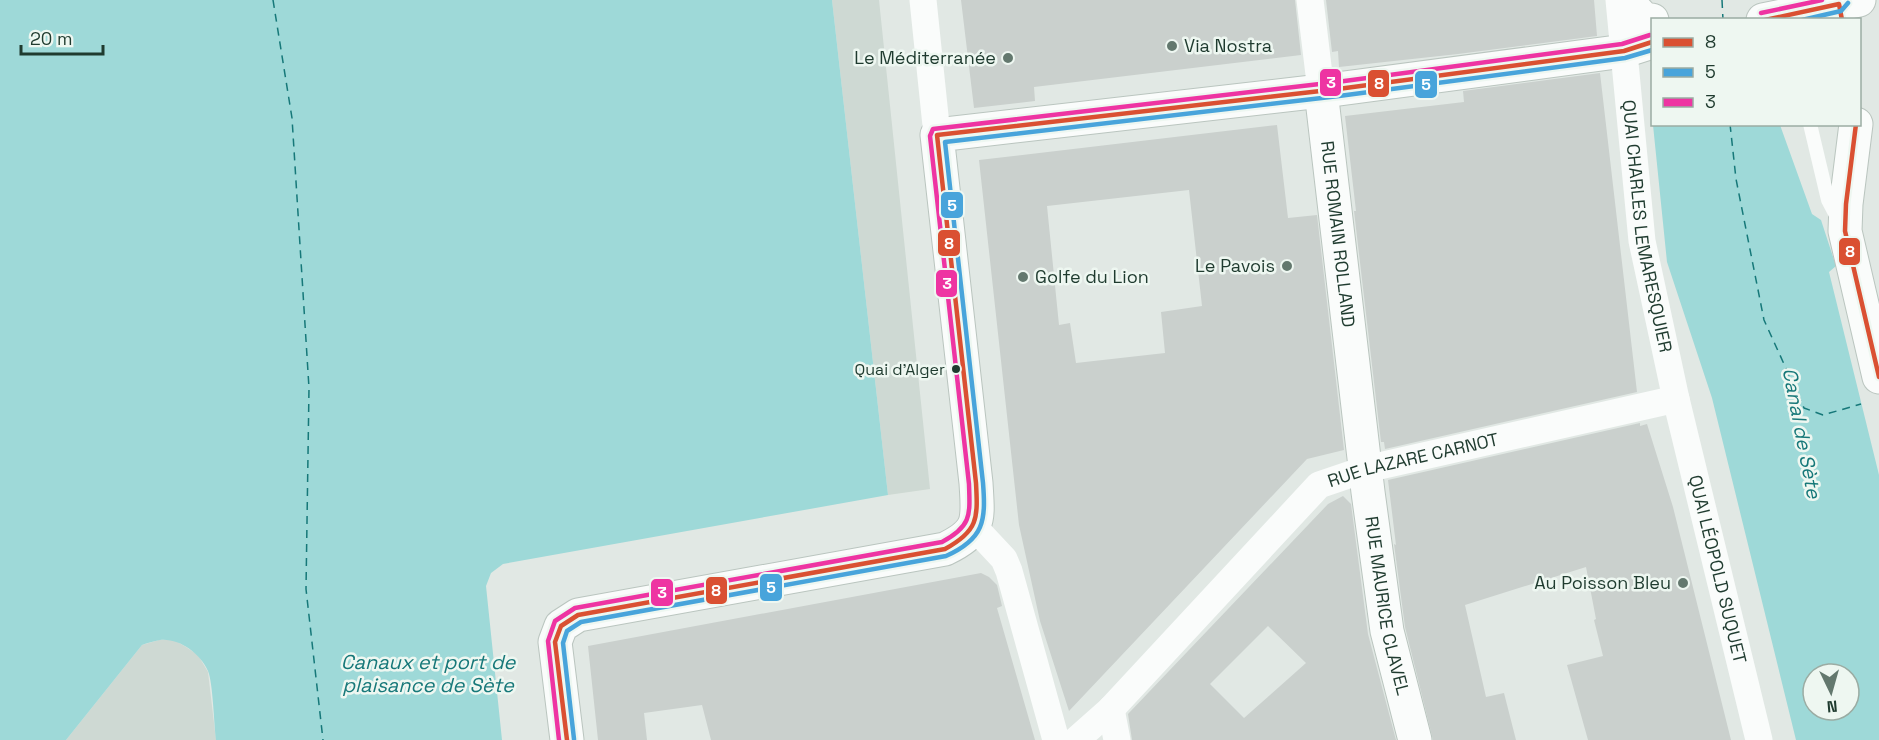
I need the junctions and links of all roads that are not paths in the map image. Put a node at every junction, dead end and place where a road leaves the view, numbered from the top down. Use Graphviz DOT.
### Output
graph roads {
  1 [pos="922,0"];
  2 [pos="1310,0"];
  3 [pos="1619,0"];
  4 [pos="1626,0"];
  5 [pos="1845,6"];
  6 [pos="1775,18"];
  7 [pos="1651,20"];
  8 [pos="1641,48"];
  9 [pos="1321,91"];
  10 [pos="1810,126"];
  11 [pos="1856,126"];
  12 [pos="937,135"];
  13 [pos="1845,231"];
  14 [pos="1879,377"];
  15 [pos="1676,399"];
  16 [pos="1366,469"];
  17 [pos="974,527"];
  18 [pos="1111,709"];
  19 [pos="567,740"];
  20 [pos="1056,740"];
  21 [pos="1076,740"];
  22 [pos="1117,740"];
  23 [pos="1415,740"];
  24 [pos="1759,740"];
  1 -- 12 [label="street"];
  2 -- 9 [label="street, RUE ROMAIN ROLLAND"];
  3 -- 8 [label="street, QUAI CHARLES LEMARESQUIER"];
  4 -- 7 [label="main road"];
  5 -- 6 [label="main road"];
  8 -- 9 [label="main road"];
  8 -- 15 [label="street, QUAI CHARLES LEMARESQUIER"];
  9 -- 12 [label="main road"];
  9 -- 16 [label="main road, RUE ROMAIN ROLLAND"];
  10 -- 13 [label="lane"];
  11 -- 13 [label="main road"];
  12 -- 17 [label="main road"];
  13 -- 14 [label="main road"];
  15 -- 16 [label="street, RUE LAZARE CARNOT"];
  15 -- 24 [label="street, QUAI LÉOPOLD SUQUET"];
  16 -- 18 [label="street, RUE LAZARE CARNOT"];
  16 -- 23 [label="main road, RUE MAURICE CLAVEL"];
  17 -- 19 [label="main road"];
  17 -- 20 [label="street"];
  18 -- 21 [label="street, RUE LAZARE CARNOT"];
  18 -- 22 [label="street"];
}
